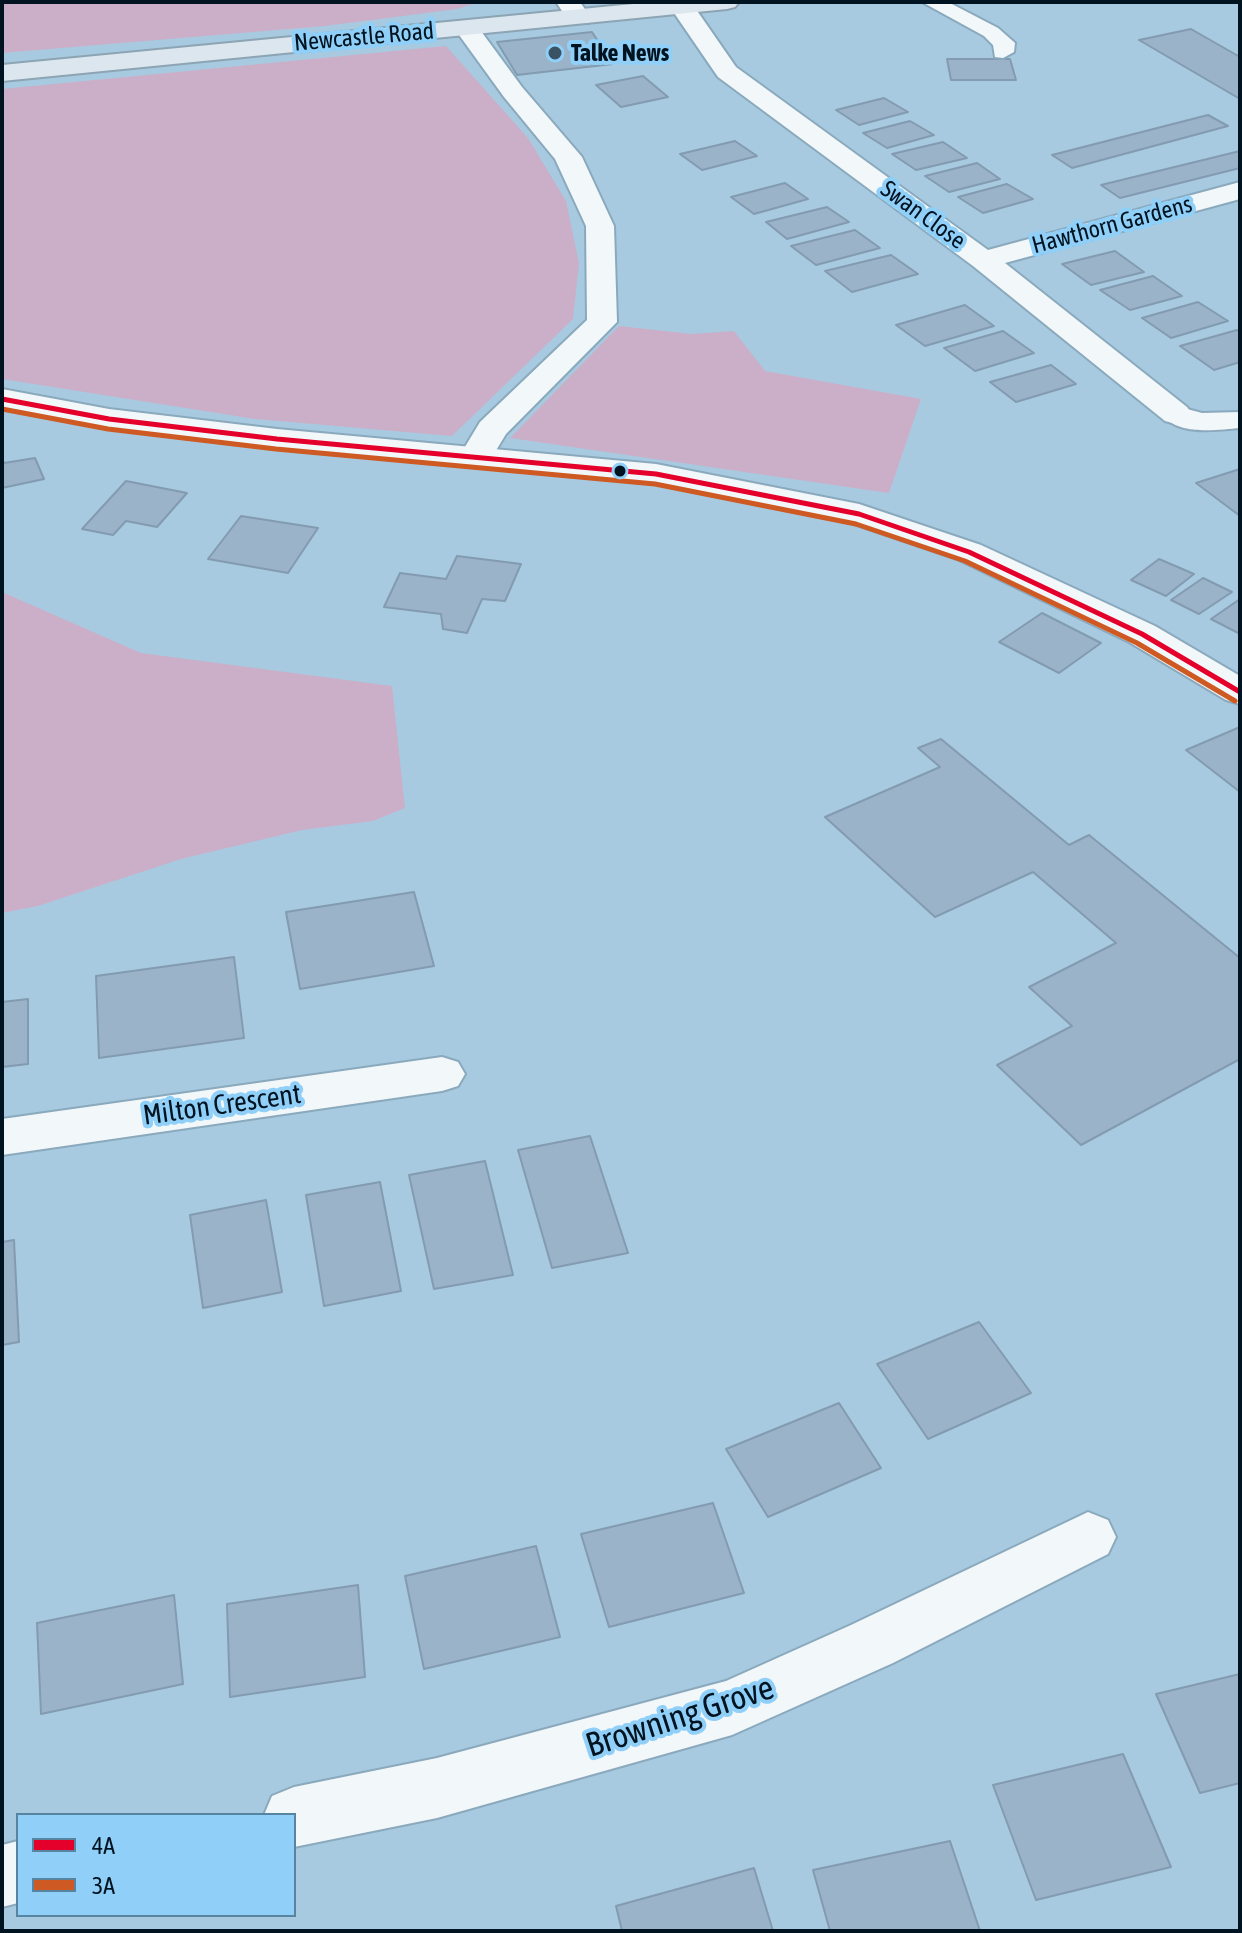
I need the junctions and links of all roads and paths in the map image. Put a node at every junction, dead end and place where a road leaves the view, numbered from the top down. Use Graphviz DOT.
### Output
graph roads {
  1 [pos="727,2"];
  2 [pos="932,2"];
  3 [pos="682,7"];
  4 [pos="573,10"];
  5 [pos="466,28"];
  6 [pos="1003,52"];
  7 [pos="2,73"];
  8 [pos="1240,190"];
  9 [pos="983,260"];
  10 [pos="2,399"];
  11 [pos="1176,414"];
  12 [pos="1240,420"];
  13 [pos="477,455"];
  14 [pos="1240,692"];
  15 [pos="442,1074"];
  16 [pos="2,1137"];
  17 [pos="1088,1537"];
  18 [pos="296,1817"];
  1 -- 3 [label="highway, Newcastle Road"];
  2 -- 6 [label="lane"];
  3 -- 4 [label="highway, Newcastle Road"];
  3 -- 9 [label="street, Swan Close"];
  4 -- 5 [label="highway, Newcastle Road"];
  5 -- 7 [label="highway, Newcastle Road"];
  5 -- 13 [label="street"];
  8 -- 9 [label="street, Hawthorn Gardens"];
  9 -- 11 [label="street, Swan Close"];
  10 -- 13 [label="street"];
  11 -- 12 [label="lane"];
  13 -- 14 [label="street"];
  15 -- 16 [label="street, Milton Crescent"];
  17 -- 18 [label="street, Browning Grove"];
}
